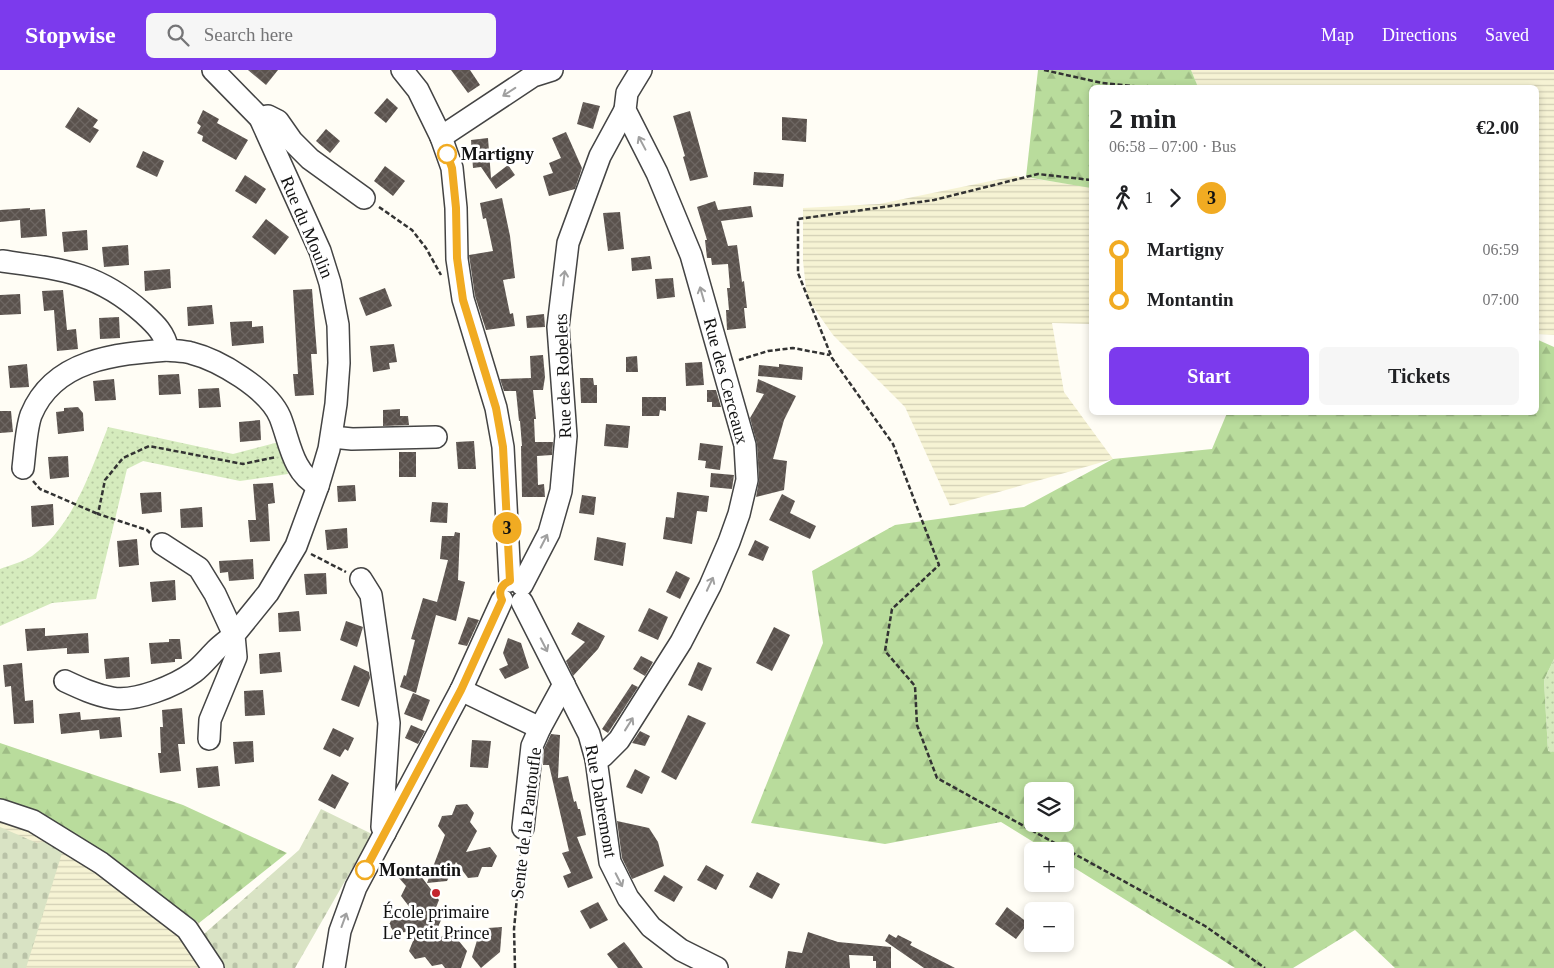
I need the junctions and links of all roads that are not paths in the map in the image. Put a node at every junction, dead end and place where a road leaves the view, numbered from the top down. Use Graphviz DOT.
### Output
graph roads {
  1 [pos="213,70"];
  2 [pos="402,70"];
  3 [pos="552,70"];
  4 [pos="640,70"];
  5 [pos="625,110"];
  6 [pos="260,118"];
  7 [pos="441,136"];
  8 [pos="364,198"];
  9 [pos="2,261"];
  10 [pos="168,350"];
  11 [pos="332,436"];
  12 [pos="436,437"];
  13 [pos="23,468"];
  14 [pos="318,486"];
  15 [pos="162,544"];
  16 [pos="361,579"];
  17 [pos="514,592"];
  18 [pos="234,635"];
  19 [pos="65,681"];
  20 [pos="564,684"];
  21 [pos="461,690"];
  22 [pos="540,728"];
  23 [pos="209,739"];
  24 [pos="596,759"];
  25 [pos="0,810"];
  26 [pos="524,828"];
  27 [pos="385,833"];
  28 [pos="338,947"];
  29 [pos="213,968"];
  30 [pos="317,968"];
  31 [pos="334,968"];
  32 [pos="717,968"];
  1 -- 6 [label="street, Rue du Moulin"];
  2 -- 7 [label="street"];
  3 -- 7 [label="street, one-way"];
  4 -- 5 [label="street"];
  17 -- 5 [label="street, Rue des Robelets, one-way"];
  24 -- 5 [label="street, Rue des Cerceaux, one-way"];
  6 -- 8 [label="street"];
  6 -- 11 [label="street, Rue du Moulin"];
  7 -- 17 [label="street"];
  9 -- 10 [label="street"];
  10 -- 13 [label="street"];
  10 -- 14 [label="street"];
  11 -- 12 [label="street"];
  11 -- 14 [label="street, Rue du Moulin"];
  14 -- 18 [label="street, Rue du Moulin"];
  15 -- 18 [label="street"];
  16 -- 27 [label="street"];
  17 -- 20 [label="street, Rue Dabremont, one-way"];
  17 -- 21 [label="street, Rue des Robelets"];
  18 -- 19 [label="street, Rue du Moulin"];
  18 -- 23 [label="street"];
  20 -- 22 [label="street, Sente de la Pantoufle"];
  20 -- 24 [label="street, Rue Dabremont"];
  21 -- 22 [label="street"];
  21 -- 27 [label="street, Rue des Robelets"];
  22 -- 26 [label="street, Sente de la Pantoufle"];
  24 -- 32 [label="street, Rue Dabremont, one-way"];
  25 -- 29 [label="street"];
  28 -- 27 [label="street, Rue des Robelets, one-way"];
  28 -- 30 [label="street"];
  28 -- 31 [label="street, Rue des Robelets"];
}
